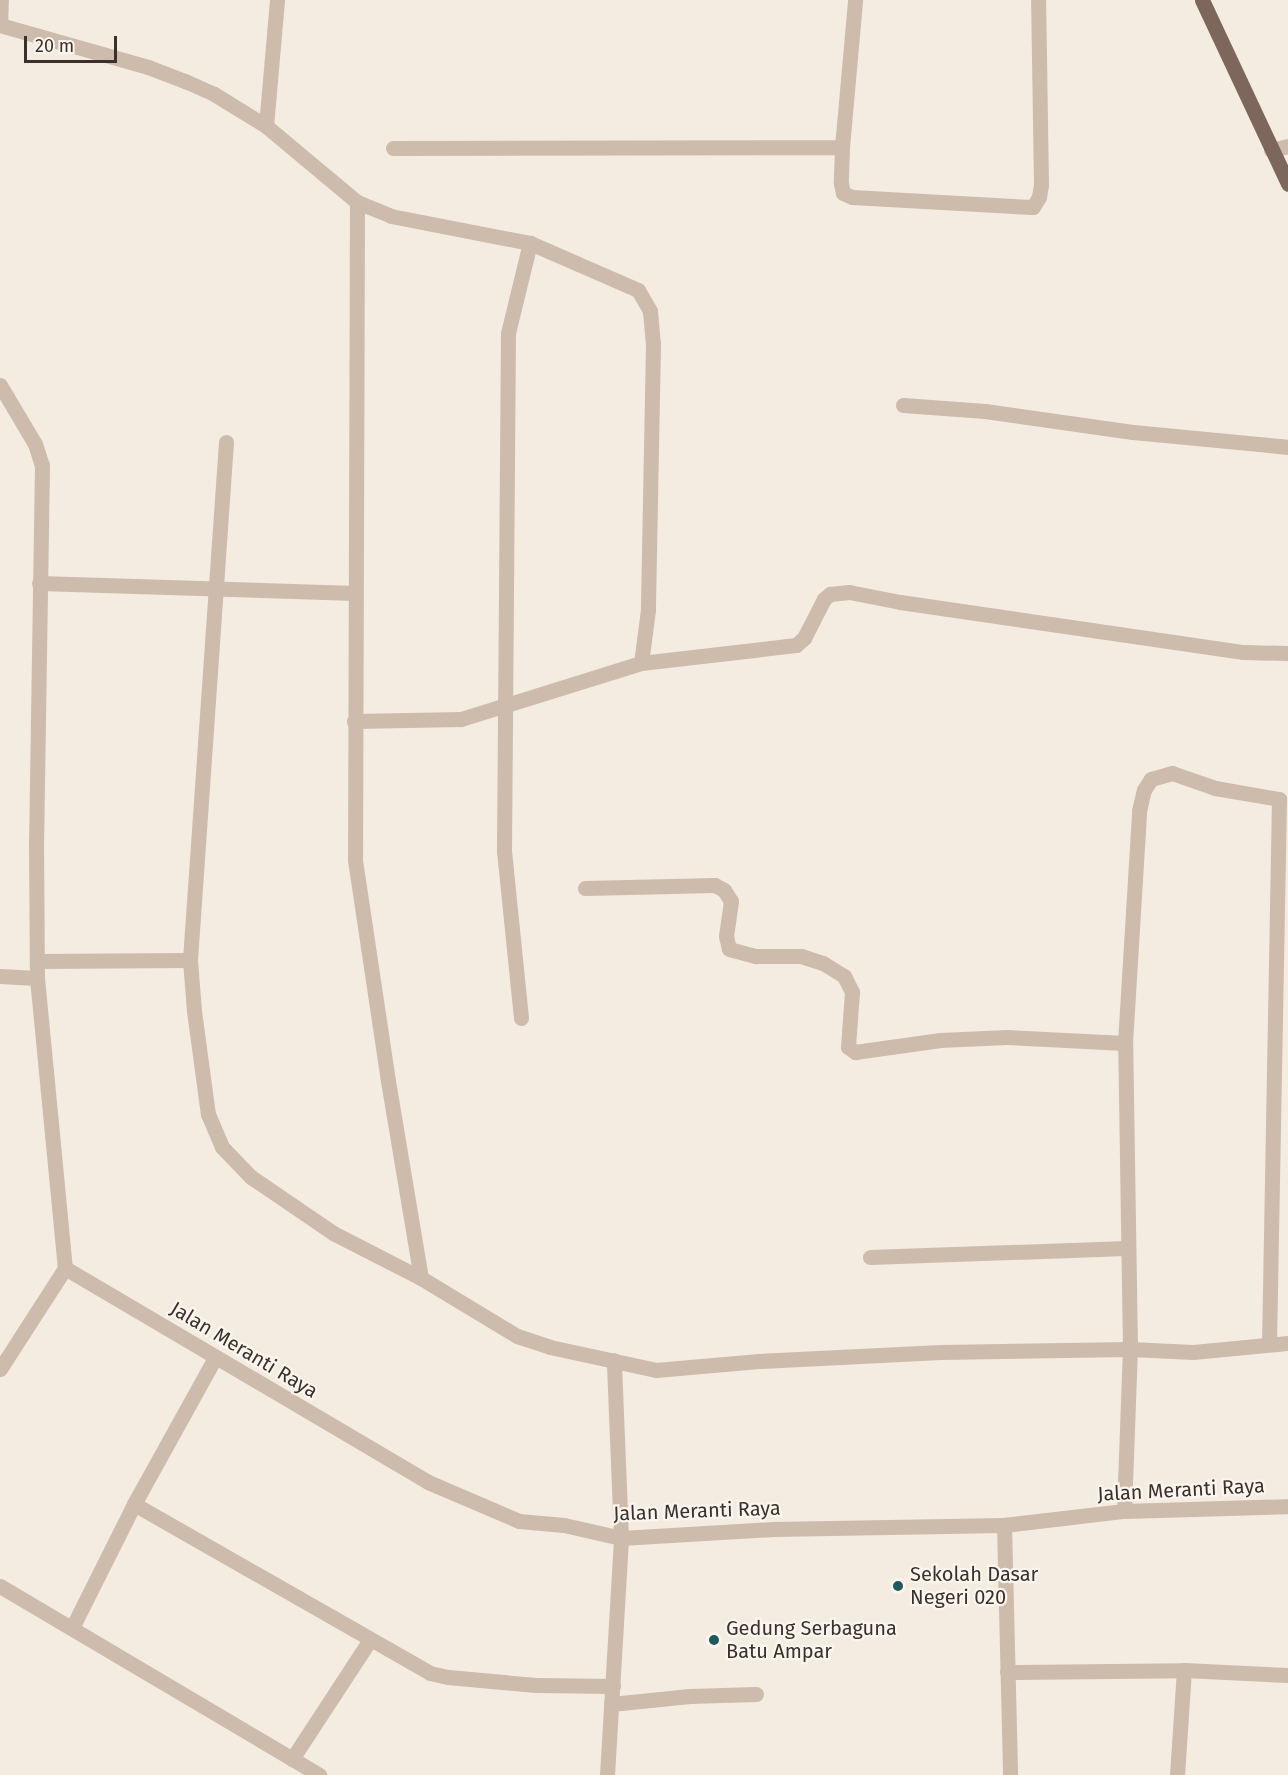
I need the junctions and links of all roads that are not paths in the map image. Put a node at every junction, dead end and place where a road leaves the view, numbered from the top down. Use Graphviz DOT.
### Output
graph roads {
  1 [pos="1,0"];
  2 [pos="277,0"];
  3 [pos="855,0"];
  4 [pos="1038,0"];
  5 [pos="1202,0"];
  6 [pos="0,25"];
  7 [pos="266,126"];
  8 [pos="1288,146"];
  9 [pos="842,147"];
  10 [pos="393,148"];
  11 [pos="1271,150"];
  12 [pos="1288,184"];
  13 [pos="357,202"];
  14 [pos="530,243"];
  15 [pos="0,385"];
  16 [pos="903,405"];
  17 [pos="226,442"];
  18 [pos="1288,447"];
  19 [pos="39,584"];
  20 [pos="216,591"];
  21 [pos="355,593"];
  22 [pos="1288,652"];
  23 [pos="641,663"];
  24 [pos="504,705"];
  25 [pos="354,721"];
  26 [pos="1284,798"];
  27 [pos="585,888"];
  28 [pos="190,960"];
  29 [pos="37,961"];
  30 [pos="0,976"];
  31 [pos="37,978"];
  32 [pos="522,1018"];
  33 [pos="1125,1043"];
  34 [pos="1127,1248"];
  35 [pos="870,1257"];
  36 [pos="65,1268"];
  37 [pos="421,1278"];
  38 [pos="1288,1343"];
  39 [pos="1269,1344"];
  40 [pos="1130,1349"];
  41 [pos="215,1358"];
  42 [pos="614,1360"];
  43 [pos="0,1369"];
  44 [pos="134,1504"];
  45 [pos="1288,1506"];
  46 [pos="1124,1511"];
  47 [pos="1004,1525"];
  48 [pos="621,1538"];
  49 [pos="0,1586"];
  50 [pos="73,1626"];
  51 [pos="370,1640"];
  52 [pos="1184,1670"];
  53 [pos="1007,1672"];
  54 [pos="1288,1675"];
  55 [pos="613,1686"];
  56 [pos="756,1694"];
  57 [pos="611,1704"];
  58 [pos="291,1759"];
  59 [pos="319,1775"];
  60 [pos="607,1775"];
  61 [pos="1010,1775"];
  62 [pos="1177,1775"];
  1 -- 6 [label="street"];
  2 -- 7 [label="street"];
  3 -- 9 [label="street"];
  4 -- 9 [label="street"];
  5 -- 11 [label="main road"];
  6 -- 7 [label="street"];
  7 -- 13 [label="street"];
  8 -- 11 [label="street"];
  9 -- 10 [label="street"];
  11 -- 12 [label="main road"];
  13 -- 14 [label="street"];
  13 -- 21 [label="street"];
  14 -- 23 [label="street"];
  14 -- 24 [label="street"];
  15 -- 19 [label="street"];
  16 -- 18 [label="street"];
  17 -- 20 [label="street"];
  19 -- 20 [label="street"];
  19 -- 29 [label="street"];
  20 -- 21 [label="street"];
  20 -- 28 [label="street"];
  21 -- 25 [label="street"];
  22 -- 23 [label="street"];
  23 -- 24 [label="street"];
  24 -- 25 [label="street"];
  24 -- 32 [label="street"];
  25 -- 37 [label="street"];
  26 -- 33 [label="street"];
  26 -- 39 [label="street"];
  27 -- 33 [label="street"];
  28 -- 29 [label="street"];
  28 -- 37 [label="street"];
  29 -- 31 [label="street"];
  30 -- 31 [label="street"];
  31 -- 36 [label="street"];
  33 -- 34 [label="street"];
  34 -- 35 [label="street"];
  34 -- 40 [label="street"];
  36 -- 41 [label="street, Jalan Meranti Raya"];
  36 -- 43 [label="street"];
  37 -- 42 [label="street"];
  38 -- 39 [label="street"];
  39 -- 40 [label="street"];
  40 -- 42 [label="street"];
  40 -- 46 [label="street"];
  41 -- 44 [label="street"];
  41 -- 48 [label="street, Jalan Meranti Raya"];
  42 -- 48 [label="street"];
  44 -- 50 [label="street"];
  44 -- 51 [label="street"];
  45 -- 46 [label="street, Jalan Meranti Raya"];
  46 -- 47 [label="street, Jalan Meranti Raya"];
  47 -- 48 [label="street, Jalan Meranti Raya"];
  47 -- 53 [label="street"];
  48 -- 55 [label="street"];
  49 -- 50 [label="street"];
  50 -- 58 [label="street"];
  51 -- 55 [label="street"];
  51 -- 58 [label="street"];
  52 -- 53 [label="street"];
  52 -- 54 [label="street"];
  52 -- 62 [label="street"];
  53 -- 61 [label="street"];
  55 -- 57 [label="street"];
  56 -- 57 [label="street"];
  57 -- 60 [label="street"];
  58 -- 59 [label="street"];
}
